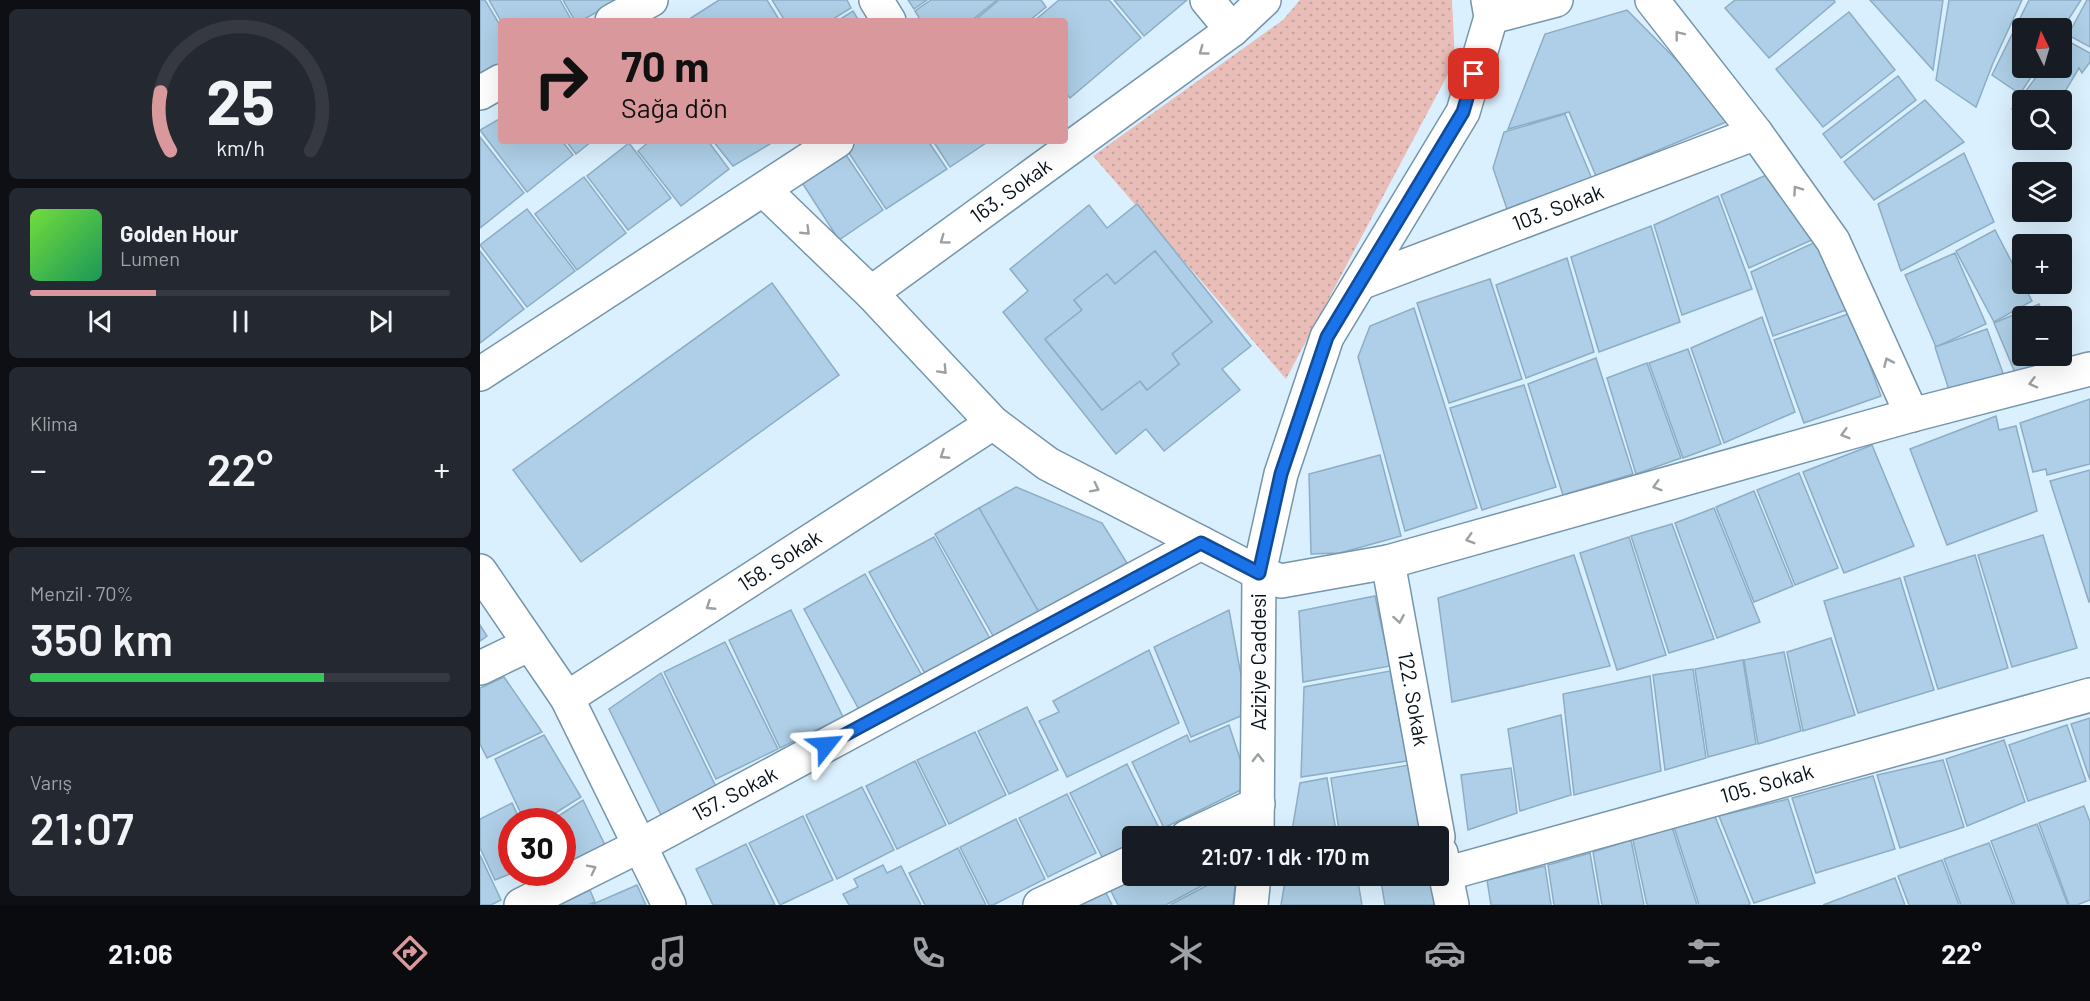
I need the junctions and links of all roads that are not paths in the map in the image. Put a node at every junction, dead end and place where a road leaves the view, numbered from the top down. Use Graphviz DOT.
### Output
graph roads {
  1 [pos="651,0"];
  2 [pos="876,0"];
  3 [pos="1207,0"];
  4 [pos="1264,0"];
  5 [pos="1556,0"];
  6 [pos="1652,0"];
  7 [pos="1490,9"];
  8 [pos="618,18"];
  9 [pos="887,18"];
  10 [pos="1232,30"];
  11 [pos="498,83"];
  12 [pos="480,93"];
  13 [pos="1756,133"];
  14 [pos="833,144"];
  15 [pos="764,190"];
  16 [pos="1360,283"];
  17 [pos="871,293"];
  18 [pos="2090,369"];
  19 [pos="480,374"];
  20 [pos="1912,415"];
  21 [pos="993,423"];
  22 [pos="1201,543"];
  23 [pos="1388,562"];
  24 [pos="480,571"];
  25 [pos="1259,573"];
  26 [pos="530,644"];
  27 [pos="480,669"];
  28 [pos="2090,694"];
  29 [pos="567,698"];
  30 [pos="1258,804"];
  31 [pos="1211,826"];
  32 [pos="1257,826"];
  33 [pos="1436,826"];
  34 [pos="639,846"];
  35 [pos="1122,867"];
  36 [pos="1449,873"];
  37 [pos="1253,886"];
  38 [pos="1448,886"];
  39 [pos="521,905"];
  40 [pos="669,905"];
  41 [pos="1040,905"];
  42 [pos="1251,905"];
  43 [pos="1452,905"];
  1 -- 8 [label="street"];
  2 -- 9 [label="street"];
  3 -- 10 [label="street"];
  4 -- 10 [label="street, 163. Sokak"];
  5 -- 7 [label="street"];
  13 -- 6 [label="street, one-way"];
  7 -- 16 [label="street, Aziziye Caddesi"];
  10 -- 17 [label="street, 163. Sokak, one-way"];
  11 -- 12 [label="street"];
  13 -- 16 [label="street, 103. Sokak"];
  20 -- 13 [label="street, one-way"];
  14 -- 15 [label="street"];
  15 -- 17 [label="street, one-way"];
  15 -- 19 [label="street"];
  16 -- 25 [label="street, Aziziye Caddesi"];
  17 -- 21 [label="street, one-way"];
  18 -- 20 [label="street, one-way"];
  20 -- 23 [label="street, one-way"];
  21 -- 22 [label="street, one-way"];
  21 -- 29 [label="street, 158. Sokak, one-way"];
  22 -- 25 [label="street"];
  22 -- 34 [label="street, 157. Sokak"];
  23 -- 25 [label="street"];
  23 -- 33 [label="street, 122. Sokak, one-way"];
  24 -- 26 [label="street"];
  30 -- 25 [label="street, Aziziye Caddesi, one-way"];
  26 -- 27 [label="street"];
  26 -- 29 [label="street"];
  28 -- 36 [label="street, 105. Sokak"];
  29 -- 34 [label="street"];
  30 -- 31 [label="street"];
  30 -- 32 [label="street, Aziziye Caddesi"];
  39 -- 34 [label="street, 157. Sokak, one-way"];
  34 -- 40 [label="street"];
  35 -- 41 [label="street"];
  37 -- 42 [label="street"];
  38 -- 43 [label="street, 122. Sokak"];
}
